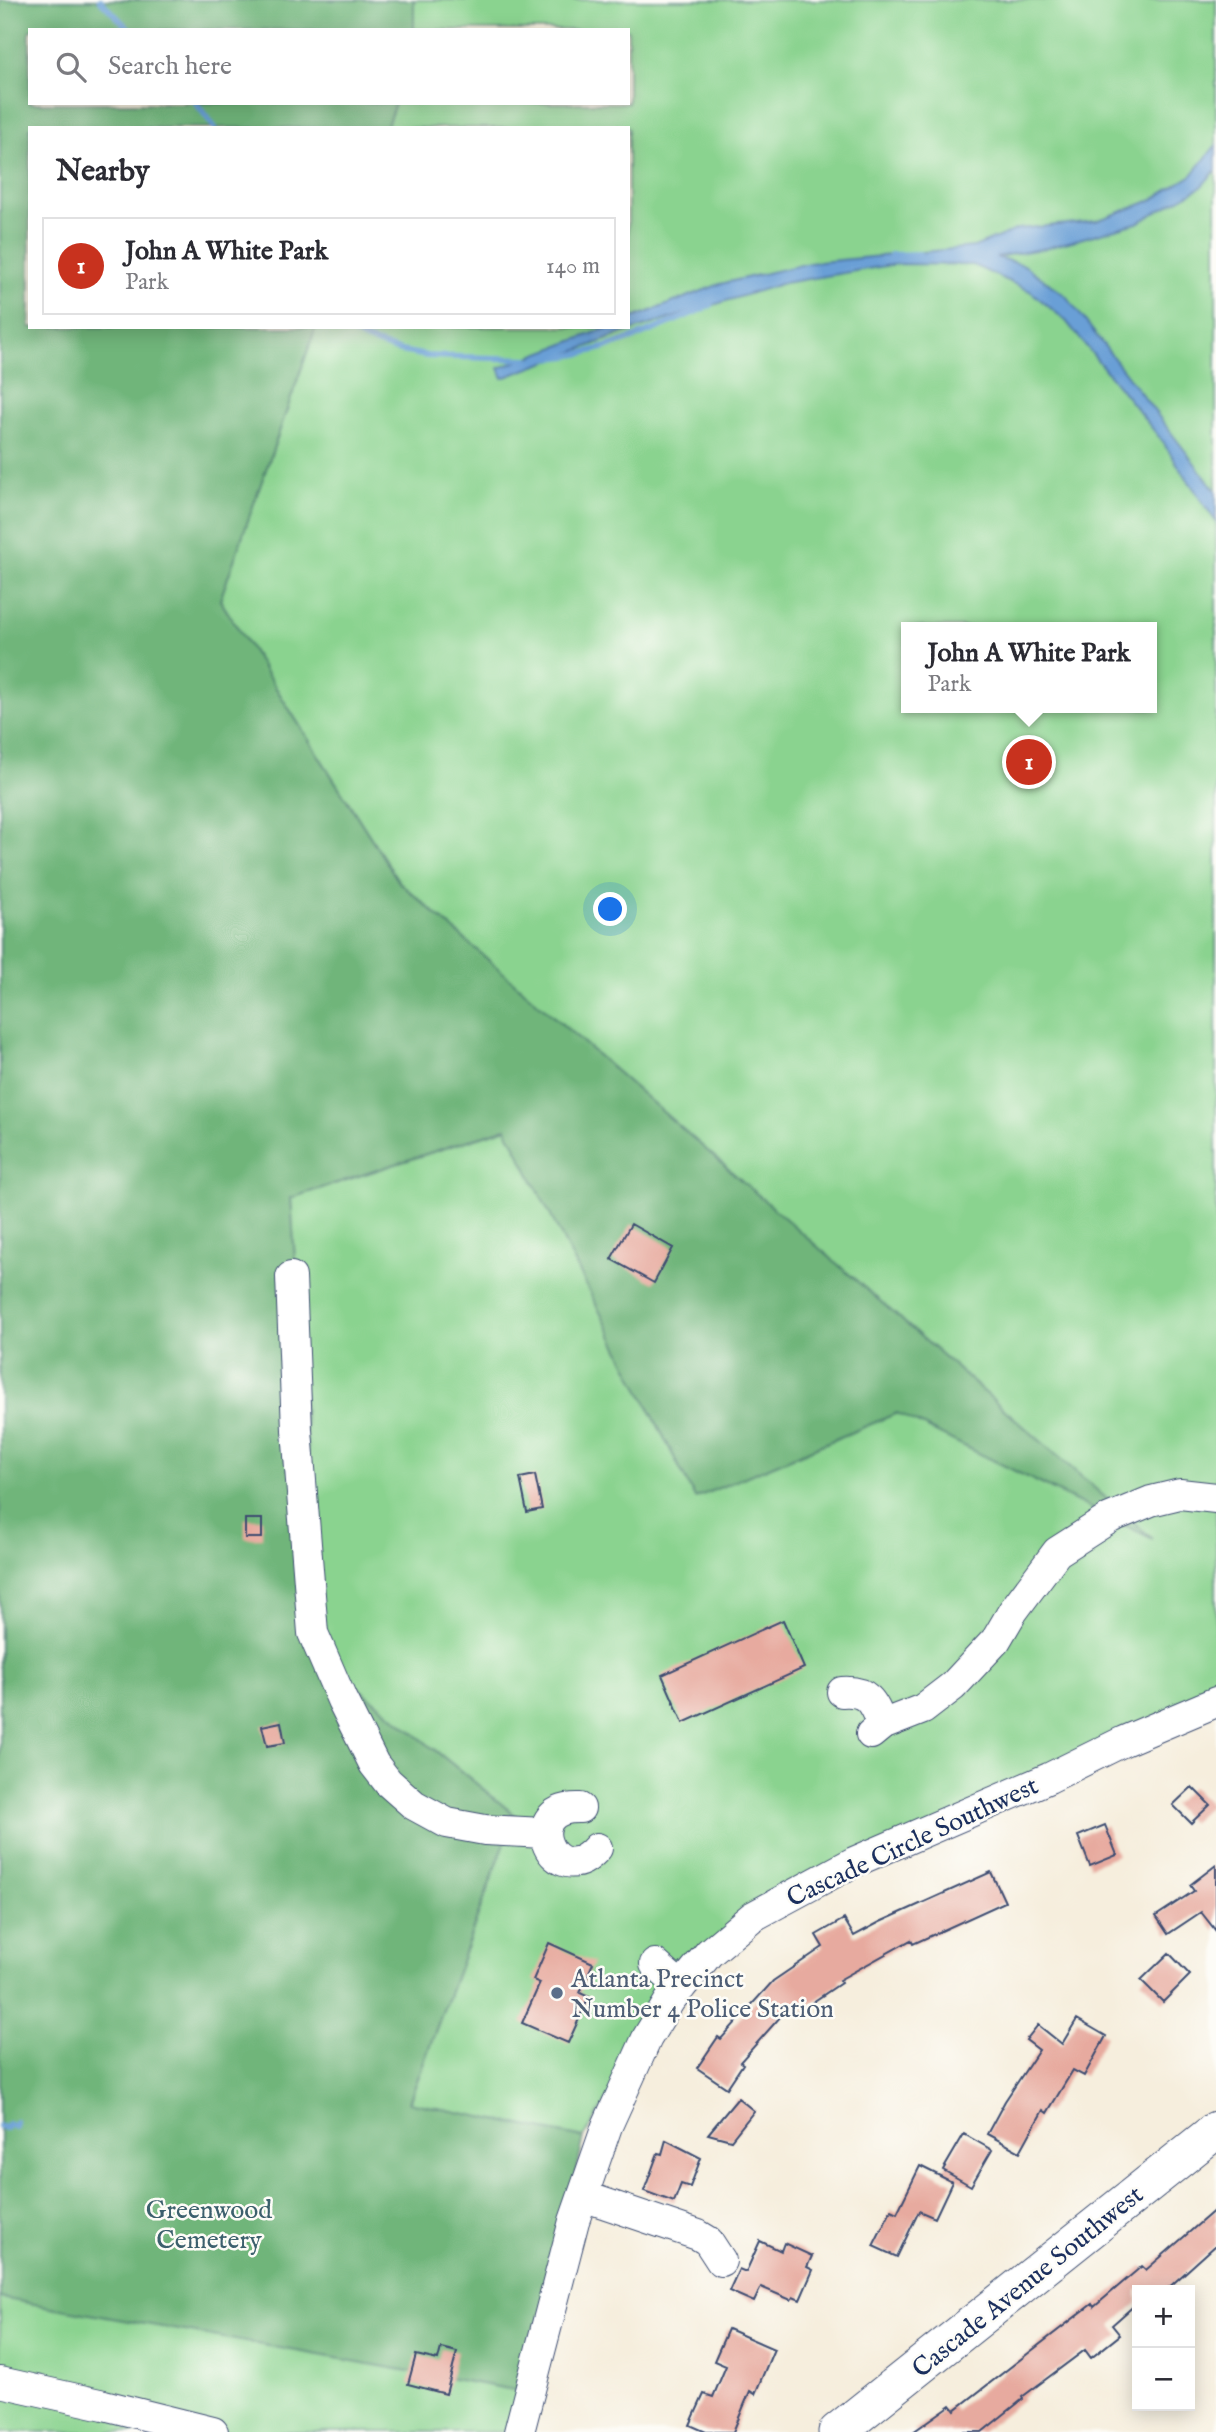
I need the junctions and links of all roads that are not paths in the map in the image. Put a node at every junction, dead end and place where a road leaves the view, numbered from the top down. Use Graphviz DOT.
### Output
graph roads {
  1 [pos="291,1277"];
  2 [pos="1216,1498"];
  3 [pos="842,1692"];
  4 [pos="1216,1702"];
  5 [pos="580,1808"];
  6 [pos="544,1833"];
  7 [pos="597,1848"];
  8 [pos="655,1964"];
  9 [pos="681,1987"];
  10 [pos="1216,2130"];
  11 [pos="583,2196"];
  12 [pos="721,2261"];
  13 [pos="0,2382"];
  14 [pos="213,2432"];
  15 [pos="519,2432"];
  16 [pos="837,2432"];
  1 -- 6 [label="street"];
  2 -- 3 [label="street"];
  4 -- 9 [label="street, Cascade Circle Southwest"];
  5 -- 6 [label="street"];
  6 -- 7 [label="street"];
  8 -- 9 [label="street"];
  9 -- 11 [label="street, Cascade Circle Southwest"];
  10 -- 16 [label="main road, Cascade Avenue Southwest"];
  11 -- 12 [label="street"];
  11 -- 15 [label="street, Cascade Circle Southwest"];
  13 -- 14 [label="street"];
}
